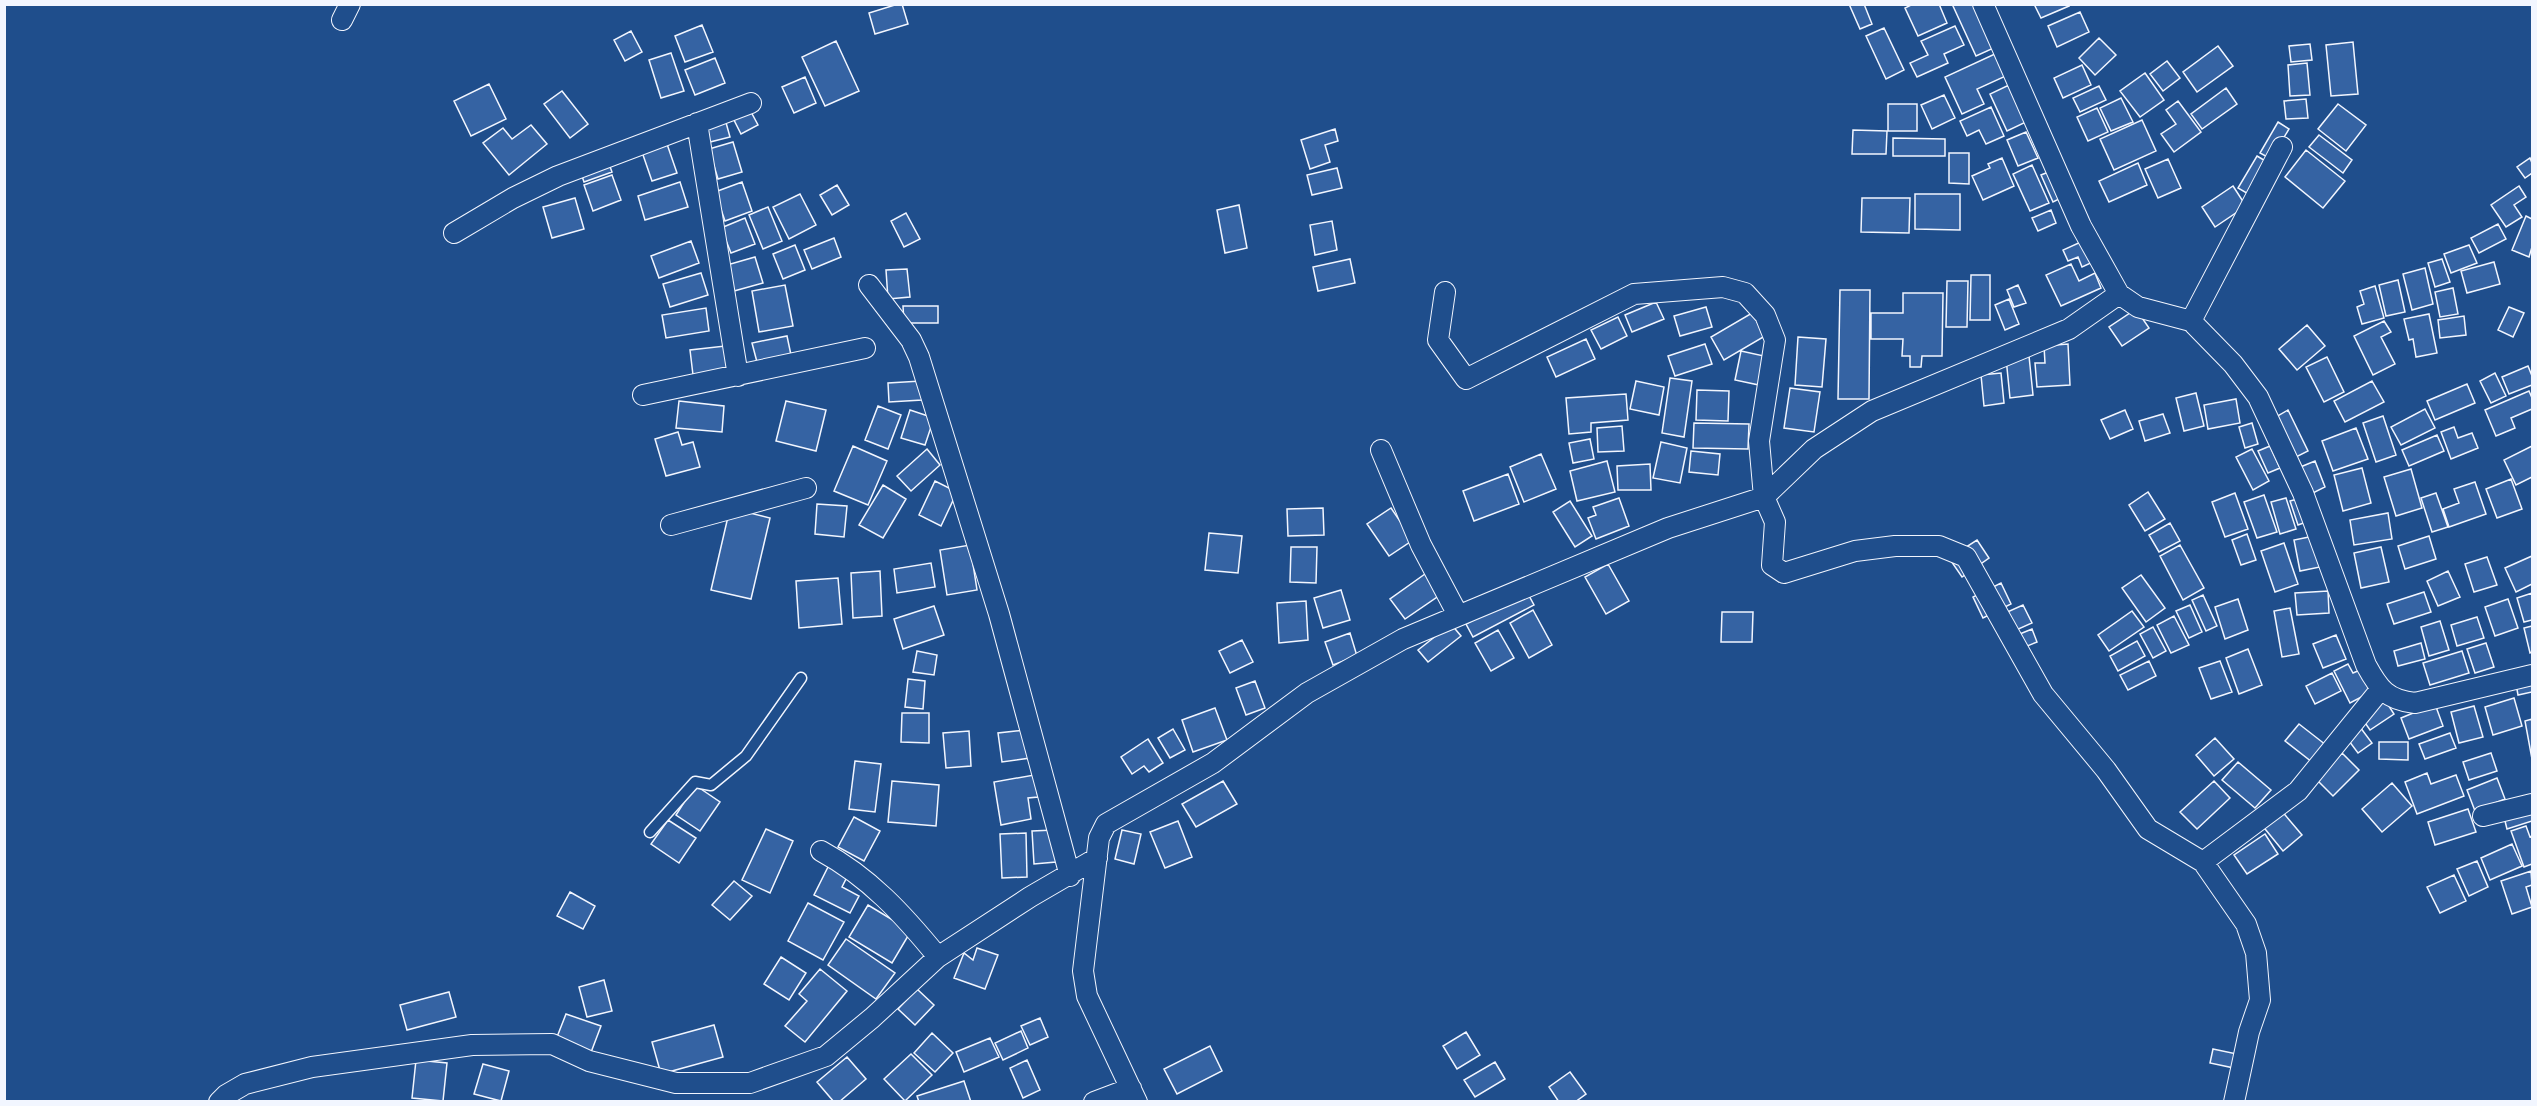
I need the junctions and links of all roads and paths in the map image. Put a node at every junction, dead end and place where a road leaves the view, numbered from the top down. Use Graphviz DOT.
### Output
graph roads {
  1 [pos="1983,4"];
  2 [pos="751,102"];
  3 [pos="697,123"];
  4 [pos="2282,147"];
  5 [pos="454,233"];
  6 [pos="869,285"];
  7 [pos="1445,292"];
  8 [pos="2119,294"];
  9 [pos="2191,321"];
  10 [pos="865,348"];
  11 [pos="738,376"];
  12 [pos="643,395"];
  13 [pos="1381,450"];
  14 [pos="806,488"];
  15 [pos="1764,497"];
  16 [pos="671,525"];
  17 [pos="1458,615"];
  18 [pos="2532,675"];
  19 [pos="801,678"];
  20 [pos="2380,690"];
  21 [pos="2532,804"];
  22 [pos="2483,816"];
  23 [pos="650,832"];
  24 [pos="821,850"];
  25 [pos="1097,858"];
  26 [pos="2203,862"];
  27 [pos="1070,876"];
  28 [pos="938,957"];
  29 [pos="1134,1095"];
  30 [pos="219,1101"];
  31 [pos="1094,1101"];
  32 [pos="2234,1101"];
  1 -- 8 [label="street"];
  2 -- 3 [label="street"];
  3 -- 5 [label="street"];
  3 -- 11 [label="street"];
  4 -- 9 [label="street"];
  6 -- 27 [label="street"];
  7 -- 15 [label="street"];
  8 -- 9 [label="street"];
  8 -- 15 [label="street"];
  9 -- 20 [label="street"];
  10 -- 11 [label="street"];
  11 -- 12 [label="street"];
  13 -- 17 [label="street"];
  14 -- 16 [label="street"];
  15 -- 17 [label="street"];
  15 -- 26 [label="street"];
  17 -- 25 [label="street"];
  18 -- 20 [label="street"];
  19 -- 23 [label="lane"];
  20 -- 26 [label="street"];
  21 -- 22 [label="street"];
  24 -- 28 [label="street"];
  25 -- 27 [label="street"];
  25 -- 29 [label="street"];
  26 -- 32 [label="street"];
  27 -- 28 [label="street"];
  28 -- 30 [label="street"];
  29 -- 31 [label="street"];
}
